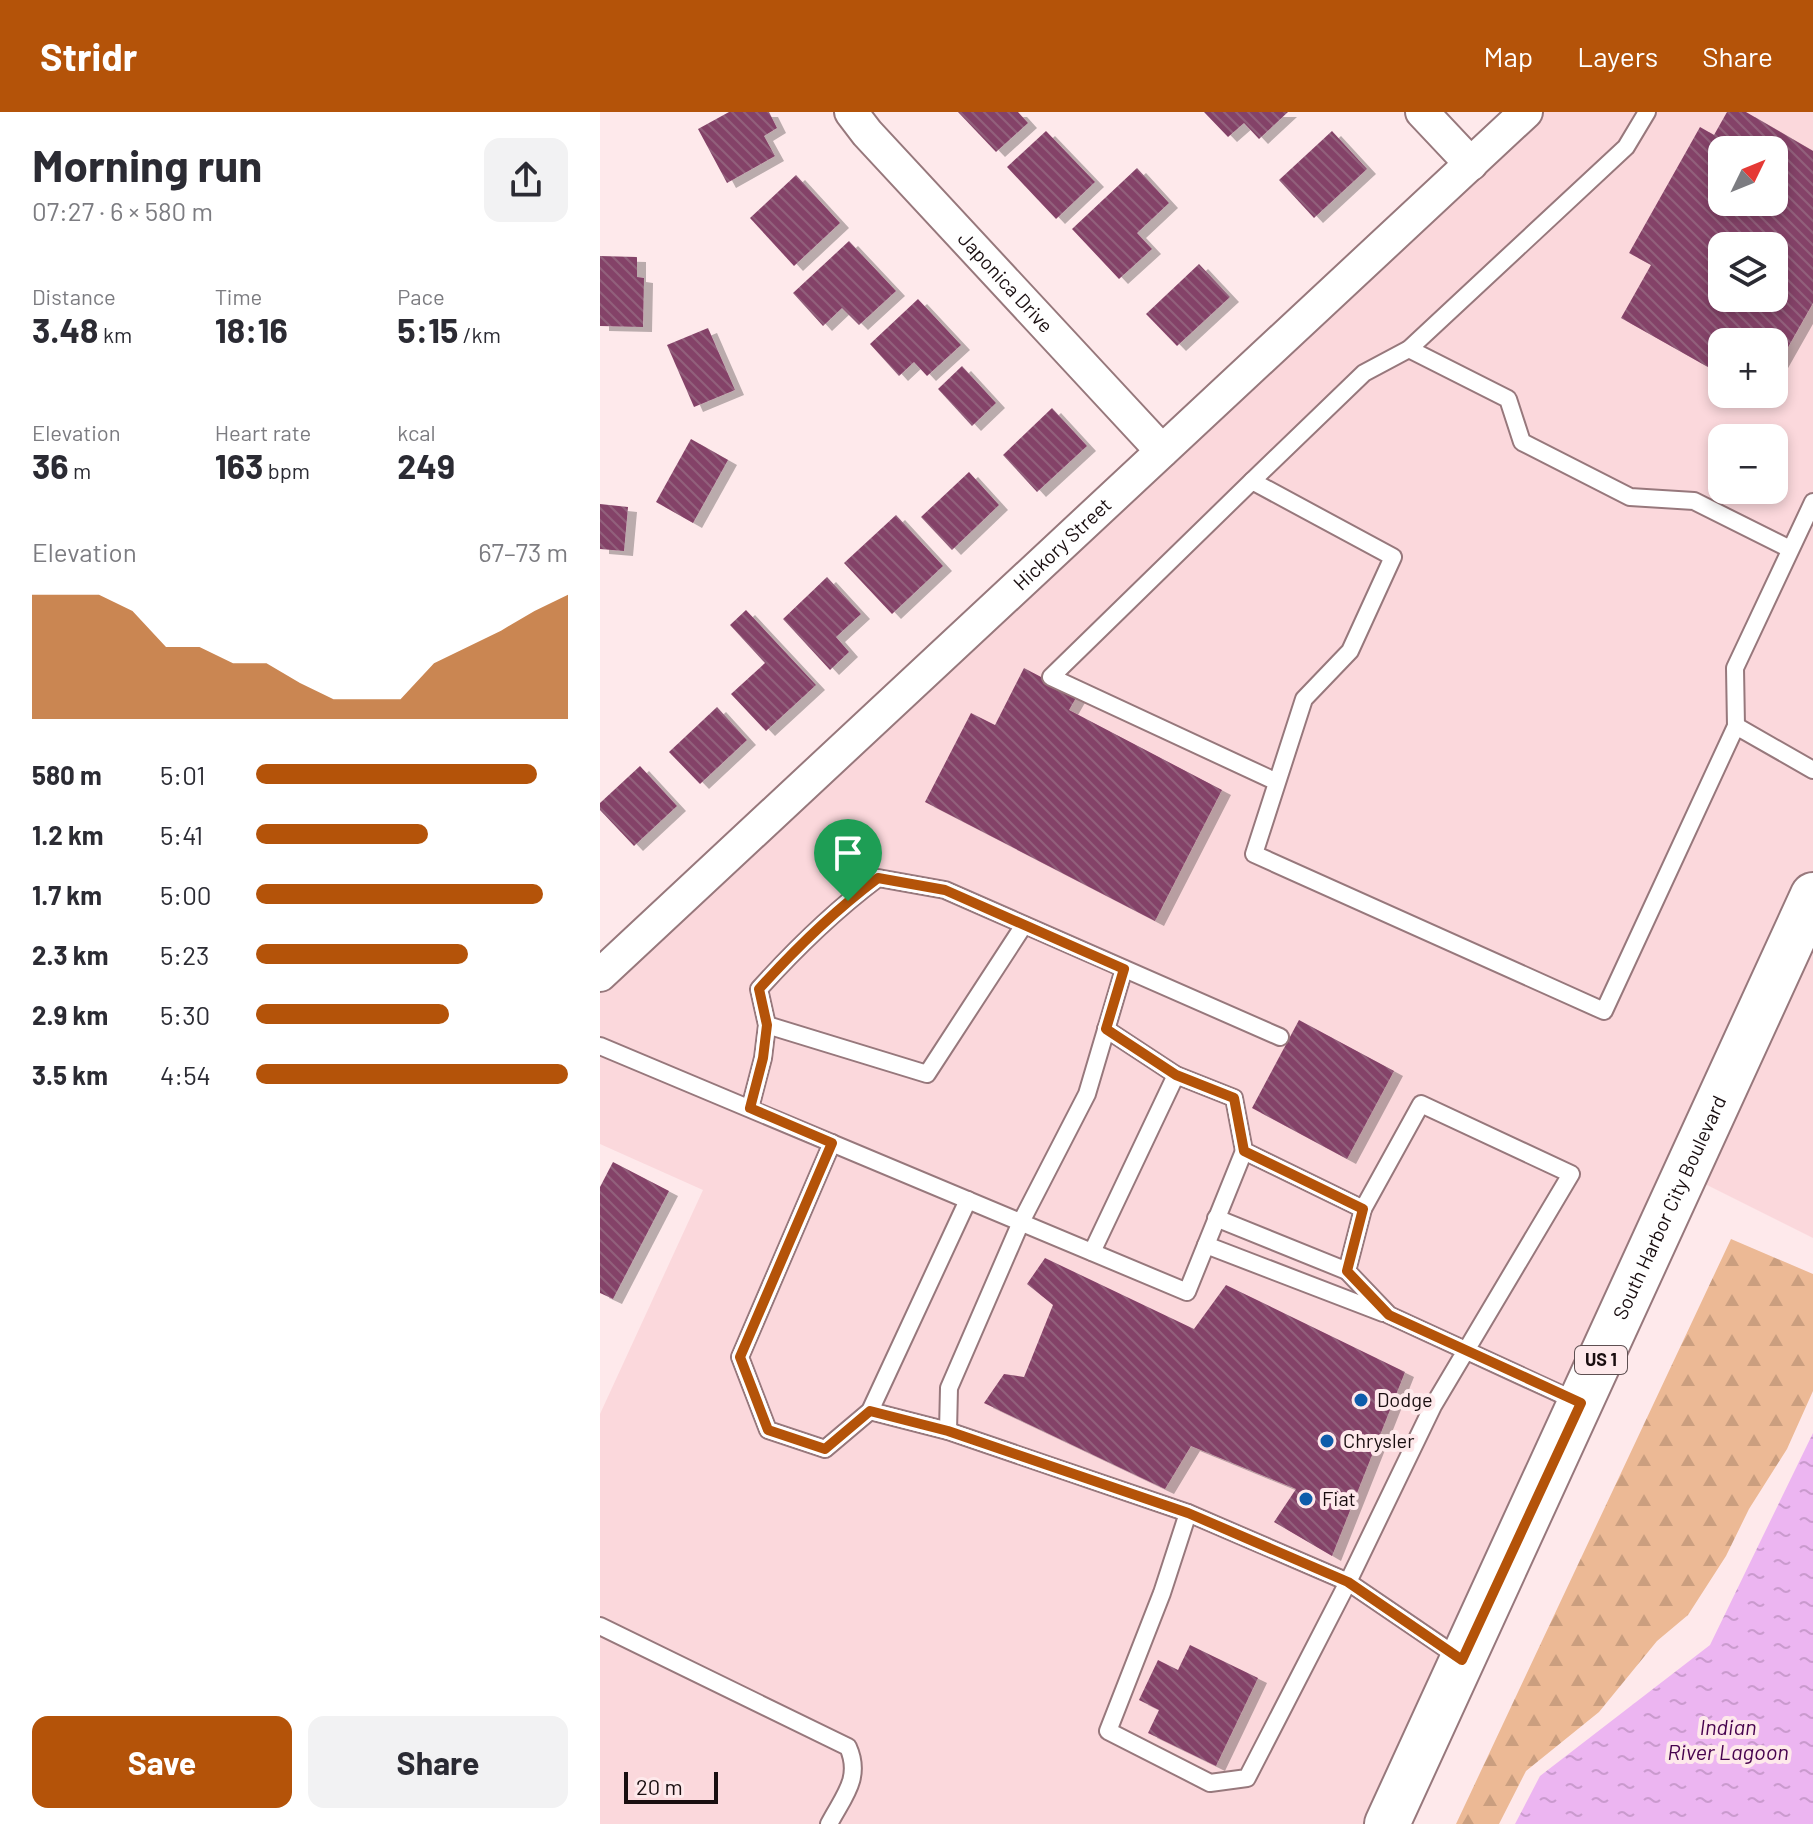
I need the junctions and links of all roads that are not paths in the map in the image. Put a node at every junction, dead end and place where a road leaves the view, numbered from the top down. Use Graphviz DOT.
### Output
graph roads {
  1 [pos="851,112"];
  2 [pos="1422,112"];
  3 [pos="1526,112"];
  4 [pos="1647,112"];
  5 [pos="1471,164"];
  6 [pos="1409,349"];
  7 [pos="1162,451"];
  8 [pos="1252,481"];
  9 [pos="1813,502"];
  10 [pos="1790,549"];
  11 [pos="1736,726"];
  12 [pos="1813,770"];
  13 [pos="1277,782"];
  14 [pos="1813,895"];
  15 [pos="1024,925"];
  16 [pos="1124,969"];
  17 [pos="600,975"];
  18 [pos="767,1025"];
  19 [pos="1106,1029"];
  20 [pos="1280,1037"];
  21 [pos="600,1046"];
  22 [pos="1176,1075"];
  23 [pos="750,1108"];
  24 [pos="832,1143"];
  25 [pos="1244,1151"];
  26 [pos="968,1200"];
  27 [pos="1363,1209"];
  28 [pos="1216,1218"];
  29 [pos="1021,1222"];
  30 [pos="1206,1245"];
  31 [pos="1092,1252"];
  32 [pos="1347,1271"];
  33 [pos="1389,1315"];
  34 [pos="1467,1350"];
  35 [pos="1581,1403"];
  36 [pos="870,1411"];
  37 [pos="948,1431"];
  38 [pos="1188,1513"];
  39 [pos="1348,1582"];
  40 [pos="600,1626"];
  41 [pos="1462,1660"];
  42 [pos="829,1824"];
  43 [pos="1387,1824"];
  1 -- 7 [label="street, Japonica Drive"];
  2 -- 5 [label="street"];
  3 -- 5 [label="street, Hickory Street"];
  4 -- 6 [label="lane"];
  5 -- 7 [label="street, Hickory Street"];
  6 -- 8 [label="lane"];
  6 -- 10 [label="lane"];
  7 -- 17 [label="street, Hickory Street"];
  8 -- 13 [label="lane"];
  8 -- 13 [label="lane"];
  9 -- 10 [label="lane"];
  10 -- 11 [label="lane"];
  11 -- 12 [label="lane"];
  11 -- 13 [label="lane"];
  14 -- 35 [label="main road, South Harbor City Boulevard / US 1"];
  15 -- 16 [label="lane"];
  15 -- 18 [label="lane"];
  15 -- 18 [label="lane"];
  16 -- 19 [label="lane"];
  16 -- 20 [label="lane"];
  18 -- 23 [label="lane"];
  19 -- 22 [label="lane"];
  19 -- 29 [label="lane"];
  21 -- 23 [label="lane"];
  22 -- 25 [label="lane"];
  22 -- 31 [label="lane"];
  23 -- 24 [label="lane"];
  24 -- 26 [label="lane"];
  24 -- 36 [label="lane"];
  25 -- 27 [label="lane"];
  25 -- 28 [label="lane"];
  26 -- 29 [label="lane"];
  26 -- 36 [label="lane"];
  27 -- 32 [label="lane"];
  27 -- 34 [label="lane"];
  28 -- 30 [label="lane"];
  28 -- 32 [label="lane"];
  29 -- 31 [label="lane"];
  29 -- 37 [label="lane"];
  30 -- 31 [label="lane"];
  30 -- 33 [label="lane"];
  32 -- 33 [label="lane"];
  33 -- 34 [label="lane"];
  34 -- 35 [label="lane"];
  34 -- 39 [label="lane"];
  35 -- 41 [label="main road, South Harbor City Boulevard / US 1"];
  36 -- 37 [label="lane"];
  37 -- 38 [label="lane"];
  38 -- 39 [label="lane"];
  38 -- 39 [label="lane"];
  39 -- 41 [label="lane"];
  40 -- 42 [label="lane"];
  41 -- 43 [label="main road, South Harbor City Boulevard / US 1"];
}
